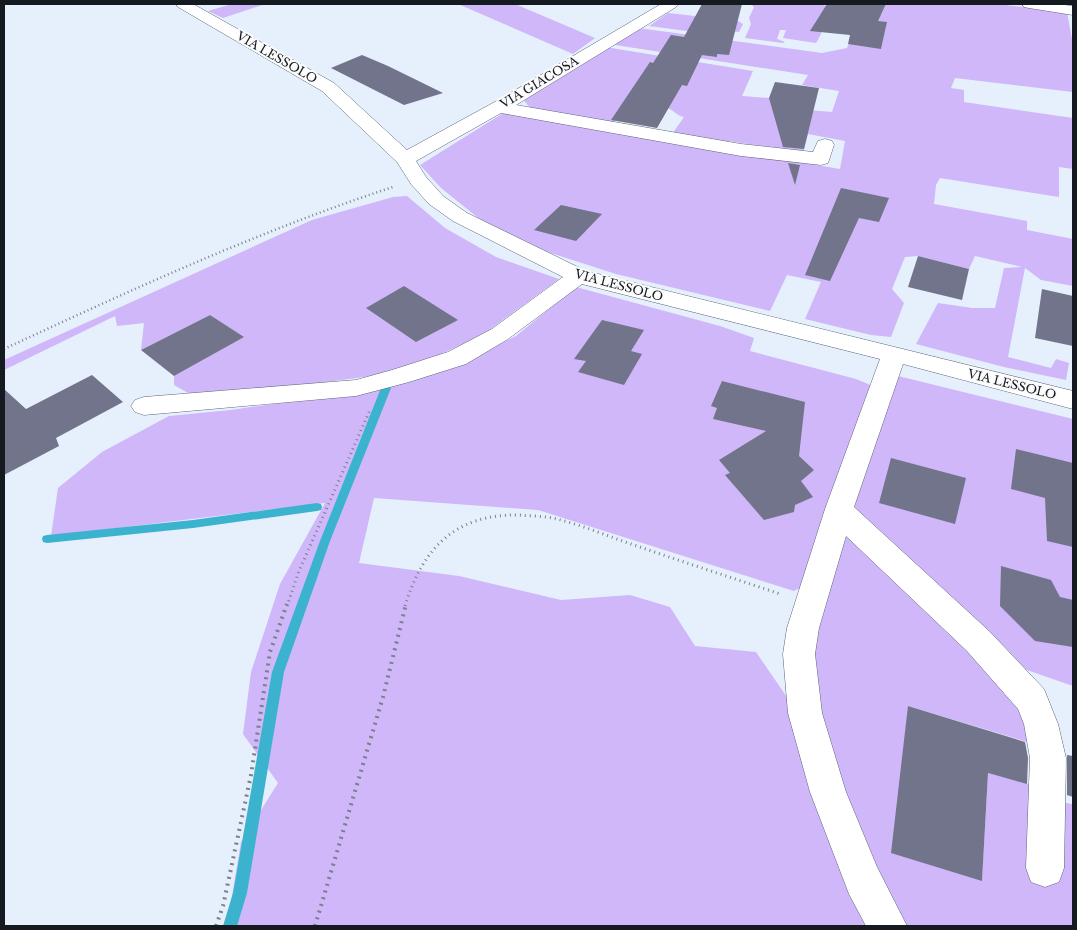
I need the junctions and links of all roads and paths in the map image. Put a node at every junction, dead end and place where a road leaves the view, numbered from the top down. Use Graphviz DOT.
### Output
graph roads {
  1 [pos="183,4"];
  2 [pos="670,4"];
  3 [pos="1029,4"];
  4 [pos="1073,11"];
  5 [pos="497,108"];
  6 [pos="825,145"];
  7 [pos="405,158"];
  8 [pos="418,180"];
  9 [pos="578,276"];
  10 [pos="4,349"];
  11 [pos="894,354"];
  12 [pos="381,381"];
  13 [pos="1073,400"];
  14 [pos="144,406"];
  15 [pos="839,508"];
  16 [pos="809,604"];
  17 [pos="1045,868"];
  18 [pos="216,926"];
  19 [pos="315,926"];
  20 [pos="887,926"];
  1 -- 7 [label="street, VIA LESSOLO"];
  2 -- 5 [label="street, VIA GIACOSA"];
  3 -- 4 [label="street"];
  5 -- 6 [label="street"];
  5 -- 7 [label="street, VIA GIACOSA"];
  7 -- 8 [label="street, VIA LESSOLO"];
  8 -- 9 [label="street, VIA LESSOLO"];
  8 -- 10 [label="path"];
  9 -- 11 [label="street, VIA LESSOLO"];
  9 -- 12 [label="street"];
  11 -- 13 [label="street, VIA LESSOLO"];
  11 -- 15 [label="street"];
  12 -- 14 [label="street"];
  12 -- 18 [label="path"];
  15 -- 16 [label="street"];
  15 -- 17 [label="street"];
  16 -- 19 [label="path"];
  16 -- 20 [label="street"];
}
